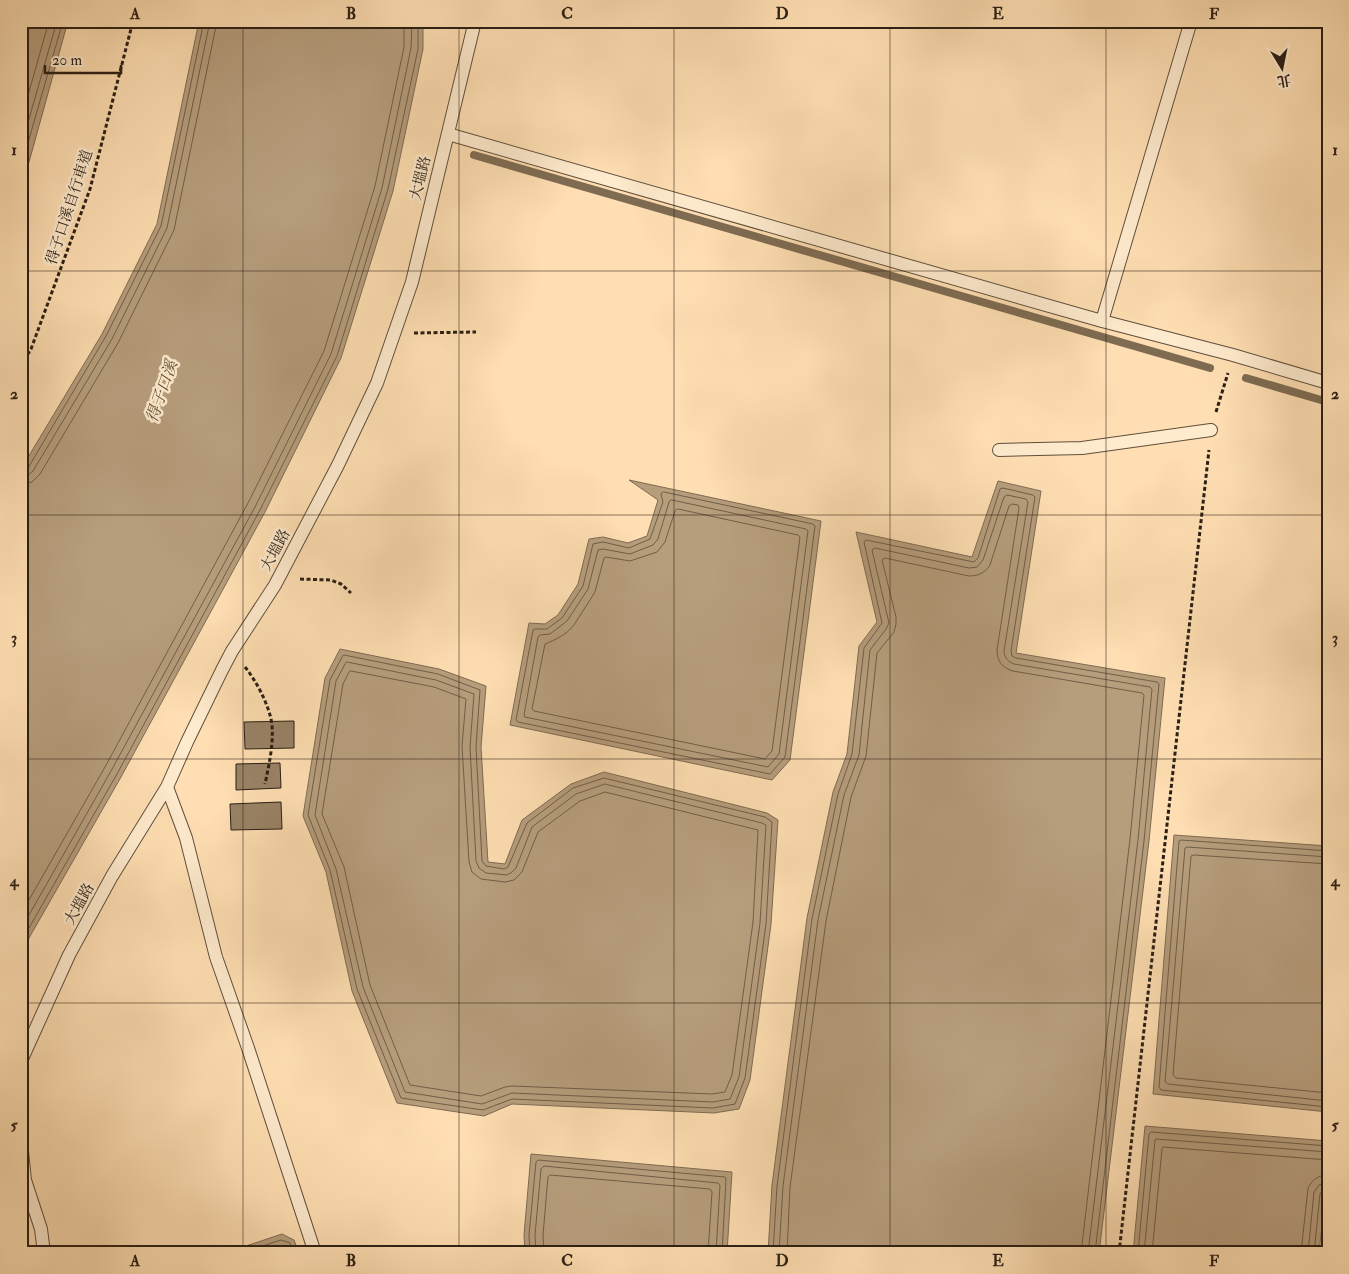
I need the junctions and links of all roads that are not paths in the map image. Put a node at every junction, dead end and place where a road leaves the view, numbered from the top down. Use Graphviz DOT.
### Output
graph roads {
  1 [pos="475,21"];
  2 [pos="1191,21"];
  3 [pos="448,134"];
  4 [pos="1102,321"];
  5 [pos="1328,384"];
  6 [pos="1211,430"];
  7 [pos="999,450"];
  8 [pos="167,787"];
  9 [pos="21,1061"];
  10 [pos="21,1142"];
  11 [pos="43,1252"];
  12 [pos="315,1253"];
  1 -- 3 [label="lane, 大塭路"];
  2 -- 4 [label="lane"];
  3 -- 4 [label="lane"];
  3 -- 8 [label="lane, 大塭路"];
  4 -- 5 [label="lane"];
  6 -- 7 [label="lane"];
  8 -- 9 [label="lane, 大塭路"];
  8 -- 12 [label="lane"];
  10 -- 11 [label="lane"];
}
